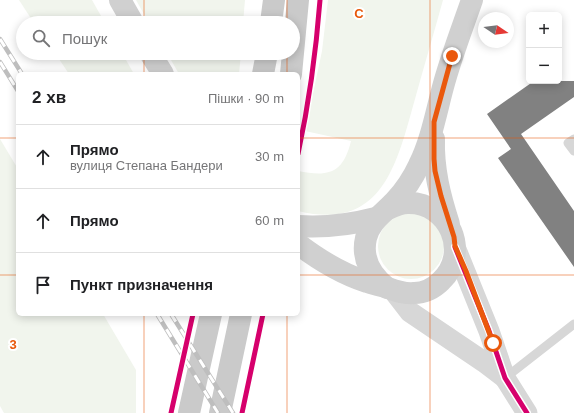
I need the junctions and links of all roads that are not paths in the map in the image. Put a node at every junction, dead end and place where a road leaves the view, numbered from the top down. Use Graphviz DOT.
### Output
graph roads {
  1 [pos="120,0"];
  2 [pos="274,0"];
  3 [pos="298,0"];
  4 [pos="471,5"];
  5 [pos="129,16"];
  6 [pos="272,16"];
  7 [pos="296,16"];
  8 [pos="154,60"];
  9 [pos="266,60"];
  10 [pos="292,60"];
  11 [pos="161,72"];
  12 [pos="263,72"];
  13 [pos="291,72"];
  14 [pos="434,122"];
  15 [pos="574,139"];
  16 [pos="574,151"];
  17 [pos="382,213"];
  18 [pos="300,226"];
  19 [pos="453,237"];
  20 [pos="300,245"];
  21 [pos="390,289"];
  22 [pos="211,316"];
  23 [pos="242,316"];
  24 [pos="574,324"];
  25 [pos="505,378"];
  26 [pos="189,413"];
  27 [pos="220,413"];
  28 [pos="527,413"];
  1 -- 5 [label="main road"];
  2 -- 6 [label="main road"];
  3 -- 7 [label="main road"];
  4 -- 14 [label="main road"];
  8 -- 11 [label="main road"];
  9 -- 12 [label="main road"];
  10 -- 13 [label="main road"];
  14 -- 17 [label="main road"];
  14 -- 19 [label="main road"];
  15 -- 16 [label="lane"];
  17 -- 18 [label="main road"];
  17 -- 19 [label="main road"];
  17 -- 21 [label="main road"];
  19 -- 21 [label="main road"];
  19 -- 25 [label="street"];
  20 -- 21 [label="main road"];
  21 -- 25 [label="street"];
  22 -- 26 [label="main road"];
  23 -- 27 [label="main road"];
  24 -- 25 [label="lane"];
  25 -- 28 [label="street"];
}
